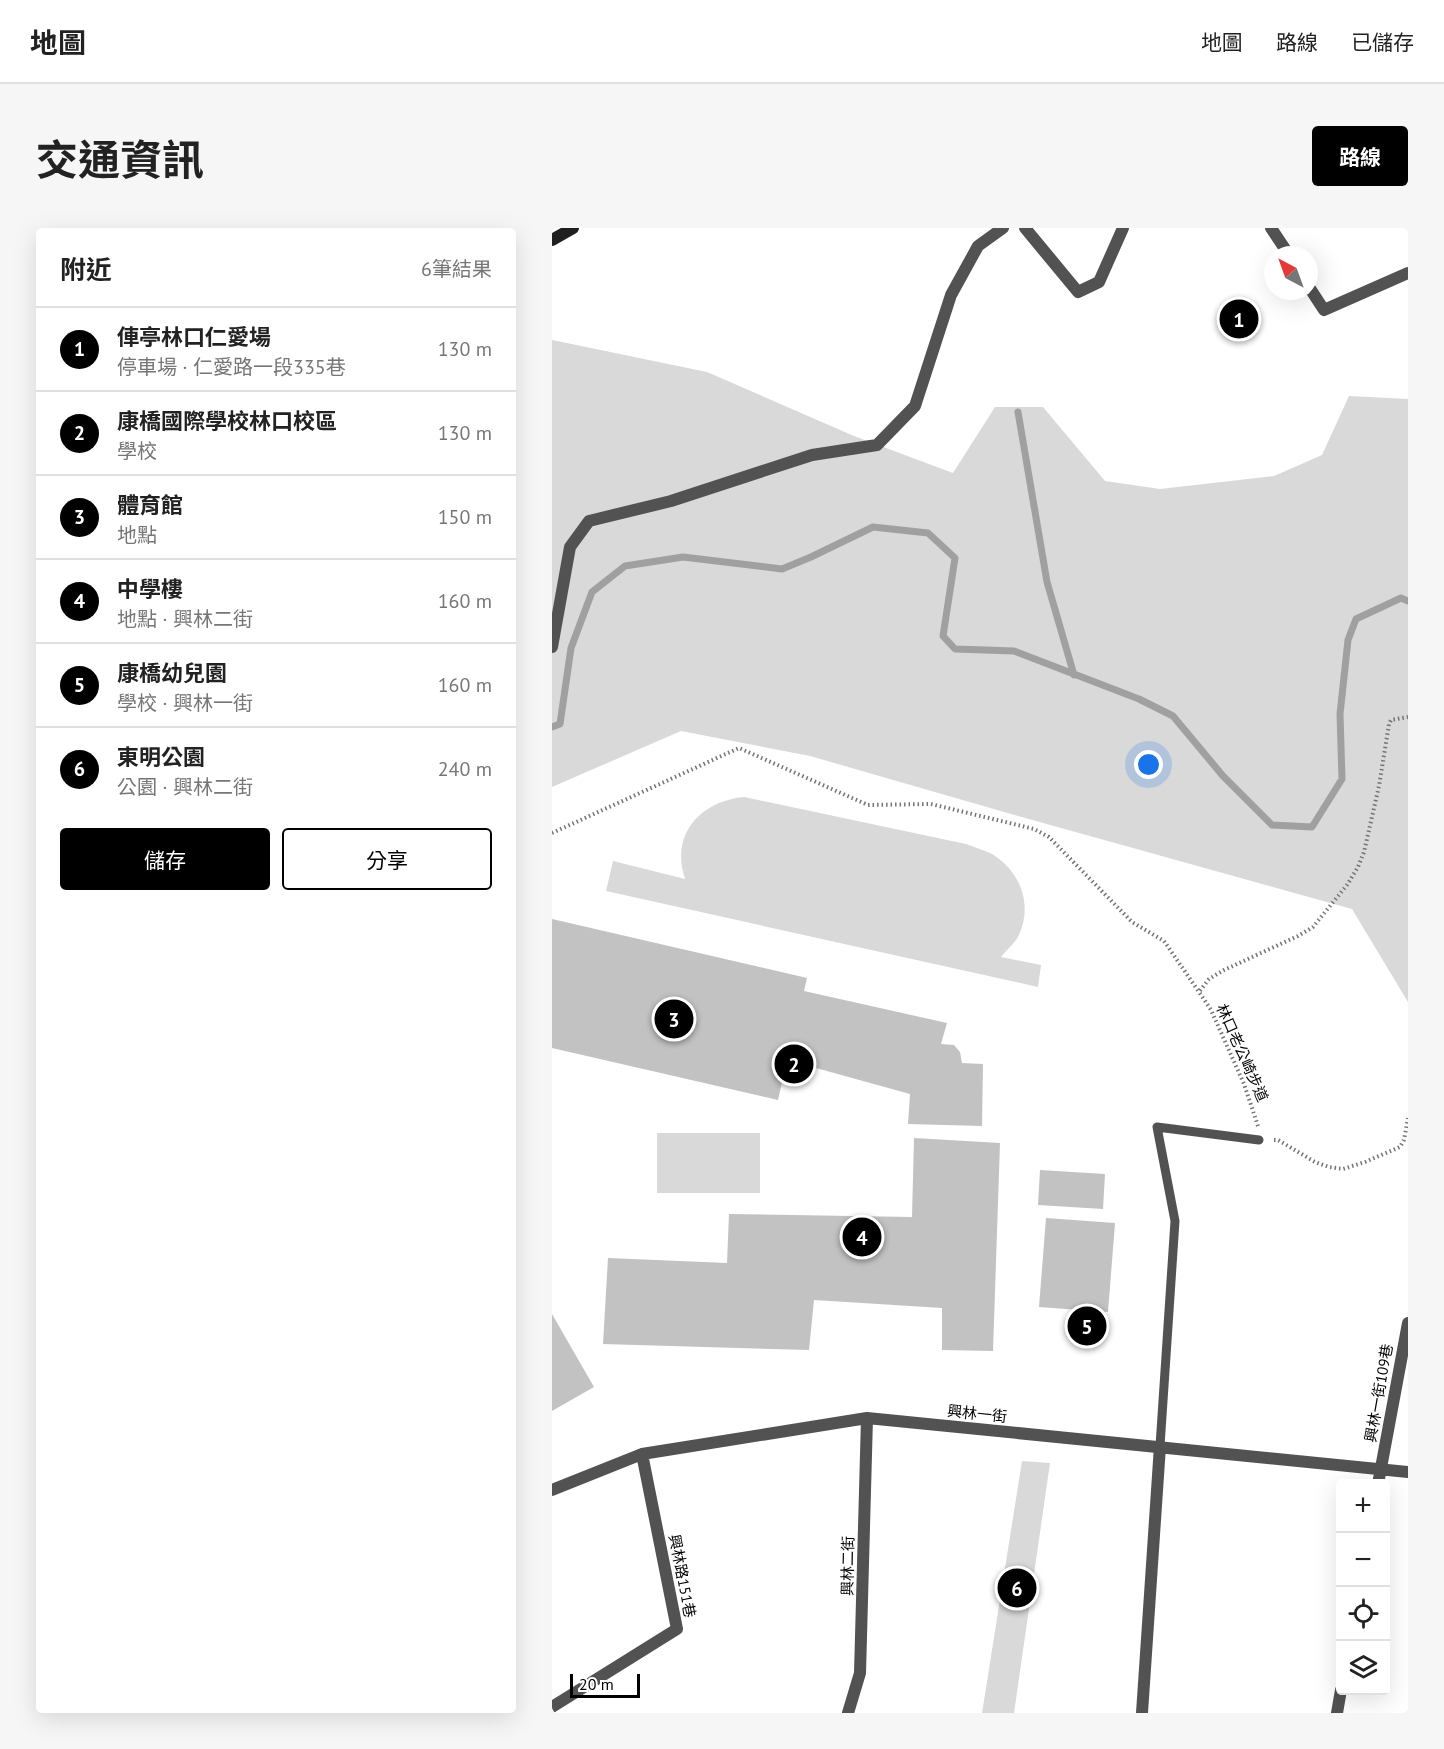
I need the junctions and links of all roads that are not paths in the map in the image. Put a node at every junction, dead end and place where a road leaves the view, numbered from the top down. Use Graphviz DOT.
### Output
graph roads {
  1 [pos="573,228"];
  2 [pos="1003,228"];
  3 [pos="1025,228"];
  4 [pos="1123,228"];
  5 [pos="1271,228"];
  6 [pos="552,240"];
  7 [pos="1282,246"];
  8 [pos="1408,273"];
  9 [pos="1317,300"];
  10 [pos="552,647"];
  11 [pos="1259,1140"];
  12 [pos="1408,1323"];
  13 [pos="867,1418"];
  14 [pos="1160,1446"];
  15 [pos="642,1454"];
  16 [pos="1381,1468"];
  17 [pos="1408,1472"];
  18 [pos="1379,1479"];
  19 [pos="552,1490"];
  20 [pos="1340,1695"];
  21 [pos="552,1707"];
  22 [pos="848,1713"];
  23 [pos="1142,1713"];
  24 [pos="1337,1713"];
  1 -- 6 [label="main road"];
  2 -- 10 [label="street"];
  3 -- 4 [label="street"];
  5 -- 7 [label="street"];
  8 -- 9 [label="street"];
  11 -- 14 [label="lane"];
  12 -- 16 [label="street, 興林一街109巷"];
  13 -- 14 [label="street, 興林一街"];
  13 -- 15 [label="street, 興林一街"];
  13 -- 22 [label="street, 興林二街"];
  14 -- 16 [label="street, 興林一街"];
  14 -- 23 [label="street"];
  15 -- 19 [label="street, 興林一街"];
  15 -- 21 [label="street, 興林路151巷"];
  16 -- 17 [label="street, 興林一街"];
  16 -- 18 [label="street, 興林一街109巷"];
  20 -- 24 [label="street"];
}
